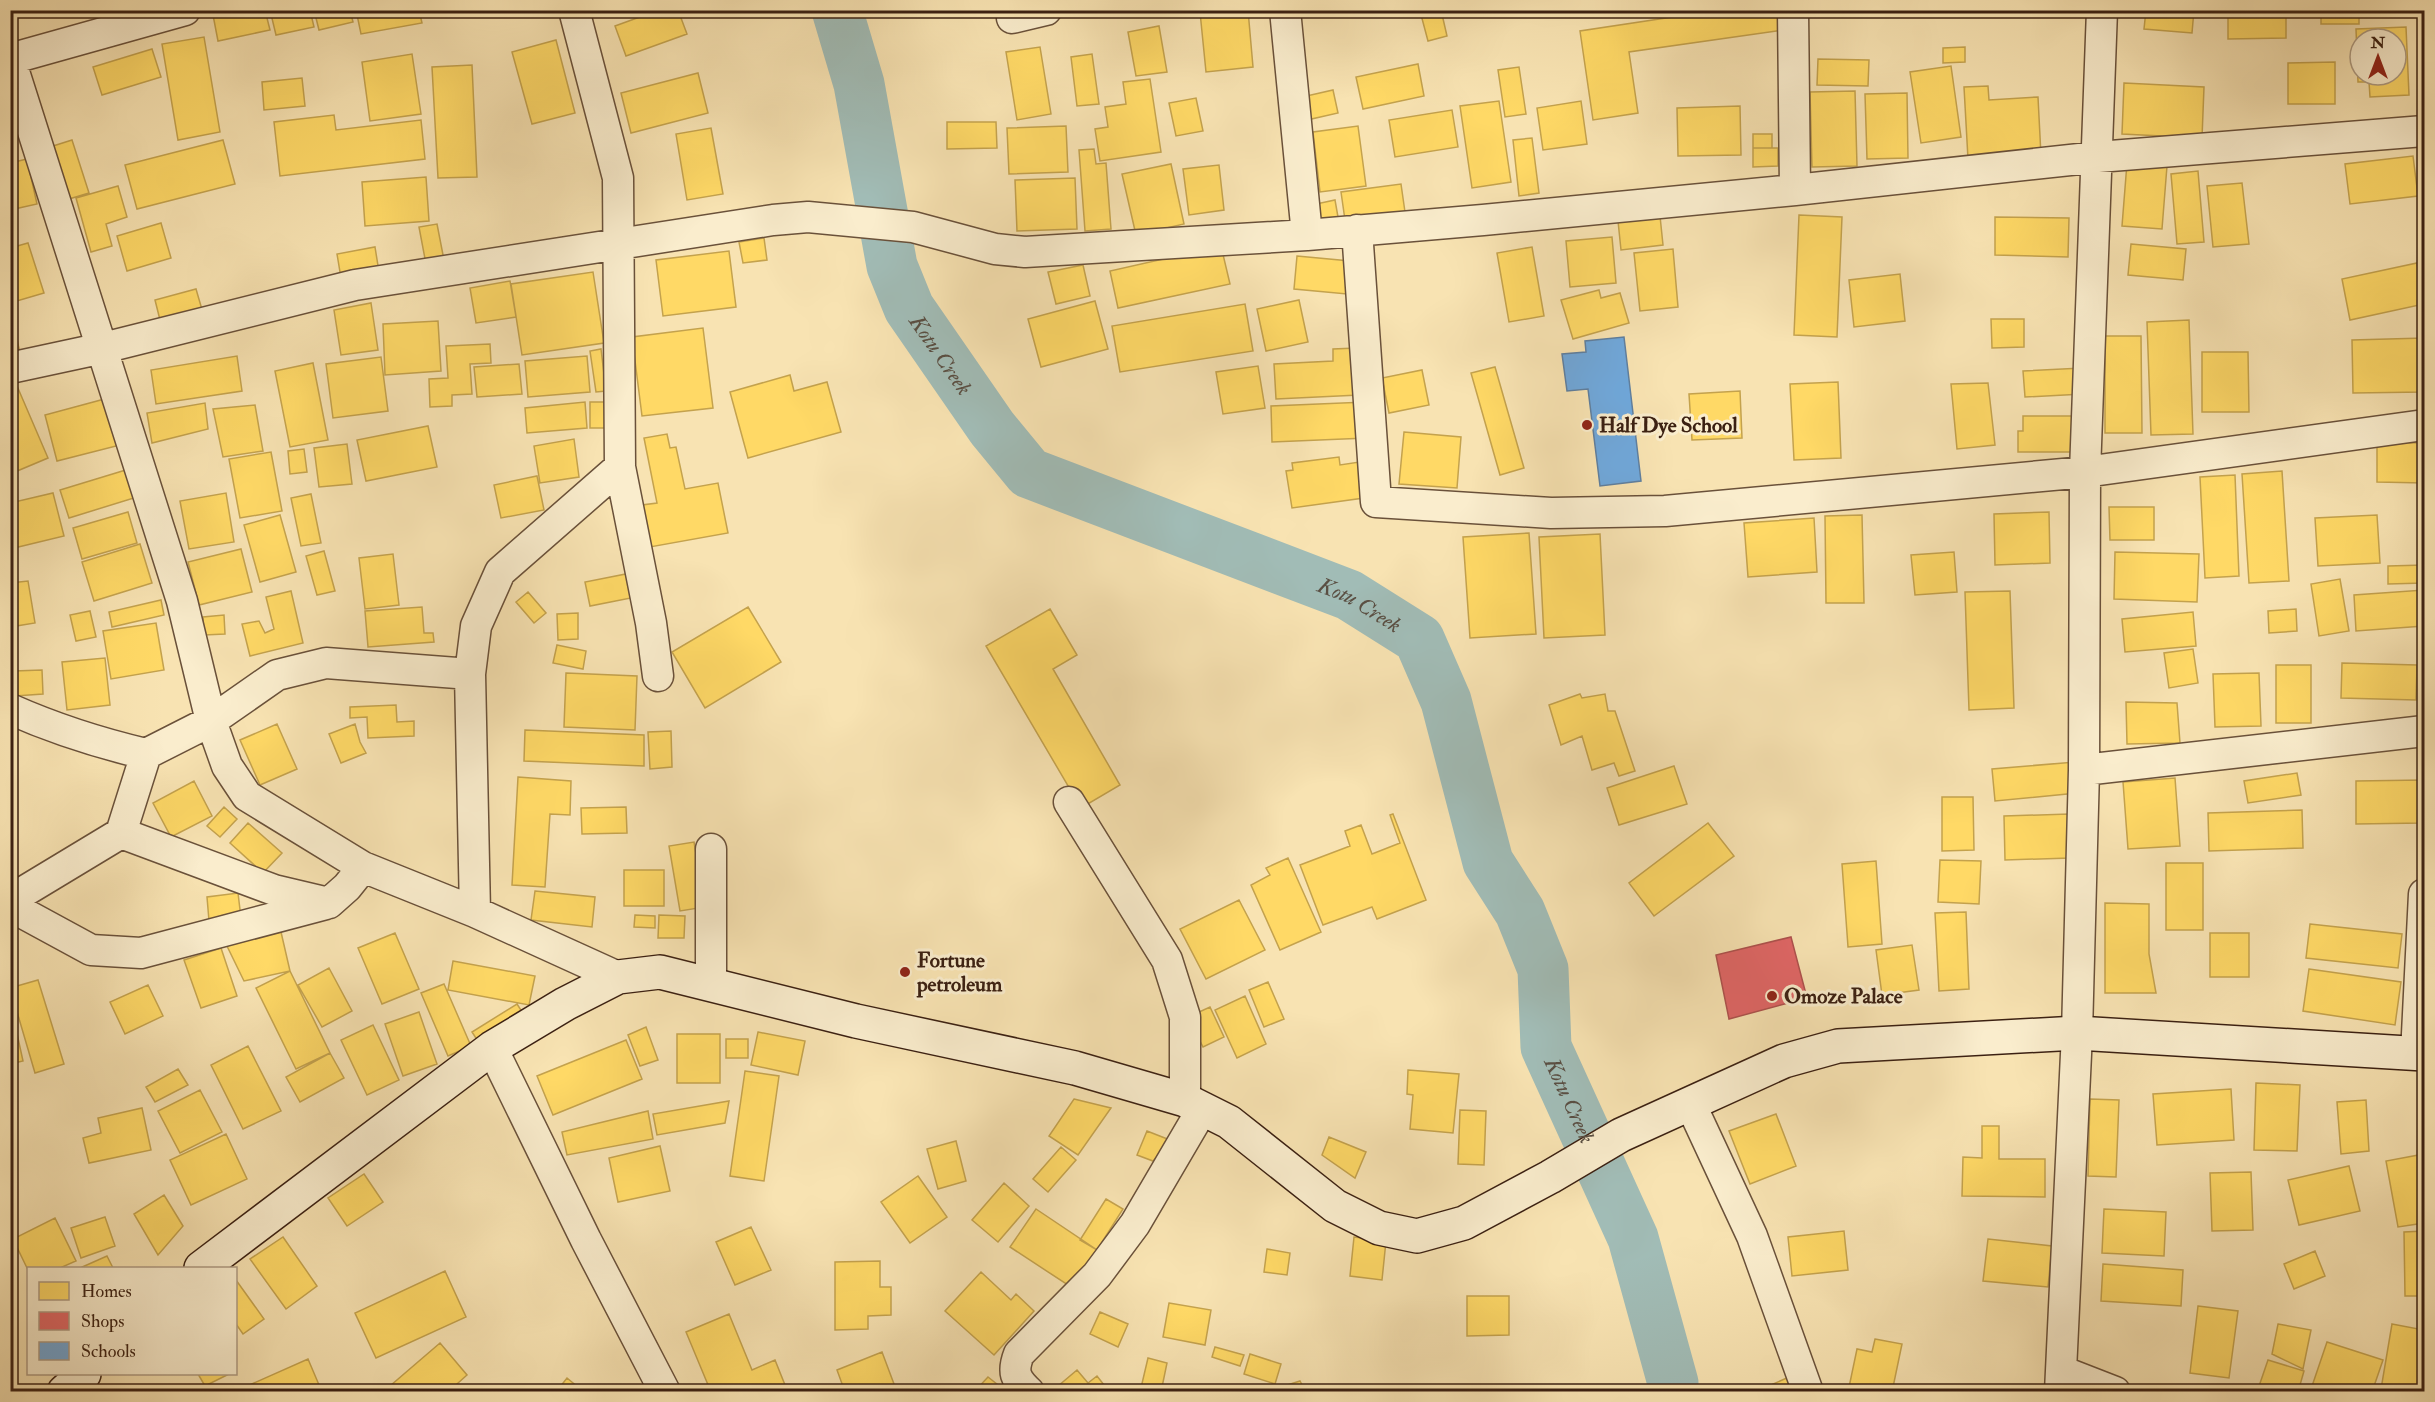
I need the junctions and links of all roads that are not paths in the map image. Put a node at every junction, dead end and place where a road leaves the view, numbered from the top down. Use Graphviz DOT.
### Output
graph roads {
  1 [pos="185,10"];
  2 [pos="574,10"];
  3 [pos="1046,10"];
  4 [pos="1285,10"];
  5 [pos="1793,10"];
  6 [pos="2102,10"];
  7 [pos="1012,18"];
  8 [pos="10,59"];
  9 [pos="2424,131"];
  10 [pos="2098,157"];
  11 [pos="1795,190"];
  12 [pos="1357,230"];
  13 [pos="1307,235"];
  14 [pos="619,243"];
  15 [pos="104,348"];
  16 [pos="10,368"];
  17 [pos="2424,425"];
  18 [pos="620,467"];
  19 [pos="2085,472"];
  20 [pos="470,674"];
  21 [pos="658,676"];
  22 [pos="10,710"];
  23 [pos="211,721"];
  24 [pos="2424,731"];
  25 [pos="146,754"];
  26 [pos="2084,770"];
  27 [pos="1069,802"];
  28 [pos="121,832"];
  29 [pos="711,849"];
  30 [pos="363,867"];
  31 [pos="2424,894"];
  32 [pos="10,900"];
  33 [pos="329,903"];
  34 [pos="10,906"];
  35 [pos="475,912"];
  36 [pos="618,976"];
  37 [pos="711,983"];
  38 [pos="2077,1033"];
  39 [pos="492,1048"];
  40 [pos="2420,1054"];
  41 [pos="1194,1104"];
  42 [pos="1691,1105"];
  43 [pos="204,1267"];
  44 [pos="83,1375"];
  45 [pos="2060,1382"];
  46 [pos="64,1392"];
  47 [pos="665,1392"];
  48 [pos="1029,1392"];
  49 [pos="1808,1392"];
  50 [pos="2115,1392"];
  1 -- 8 [label="street"];
  2 -- 14 [label="street"];
  3 -- 7 [label="street"];
  4 -- 13 [label="street"];
  5 -- 11 [label="street"];
  6 -- 10 [label="street"];
  8 -- 15 [label="street"];
  9 -- 10 [label="street"];
  10 -- 11 [label="street"];
  10 -- 19 [label="street"];
  11 -- 12 [label="street"];
  12 -- 13 [label="street"];
  12 -- 19 [label="street"];
  13 -- 14 [label="street"];
  14 -- 15 [label="street"];
  14 -- 18 [label="street"];
  15 -- 16 [label="street"];
  15 -- 23 [label="street"];
  17 -- 19 [label="street"];
  18 -- 20 [label="street"];
  18 -- 21 [label="street"];
  19 -- 26 [label="street"];
  20 -- 23 [label="street"];
  20 -- 35 [label="street"];
  22 -- 25 [label="street"];
  23 -- 25 [label="street"];
  23 -- 30 [label="street"];
  24 -- 26 [label="street"];
  25 -- 28 [label="street"];
  26 -- 38 [label="street"];
  27 -- 41 [label="street"];
  28 -- 32 [label="street"];
  28 -- 33 [label="street"];
  29 -- 37 [label="street"];
  30 -- 33 [label="street"];
  30 -- 35 [label="street"];
  31 -- 40 [label="street"];
  33 -- 34 [label="street"];
  35 -- 36 [label="street"];
  36 -- 37 [label="street"];
  36 -- 39 [label="street"];
  37 -- 41 [label="street"];
  38 -- 40 [label="street"];
  38 -- 42 [label="street"];
  38 -- 45 [label="street"];
  39 -- 43 [label="street"];
  39 -- 47 [label="street"];
  41 -- 42 [label="street"];
  41 -- 48 [label="street"];
  42 -- 49 [label="street"];
  44 -- 46 [label="street"];
  45 -- 50 [label="street"];
}
